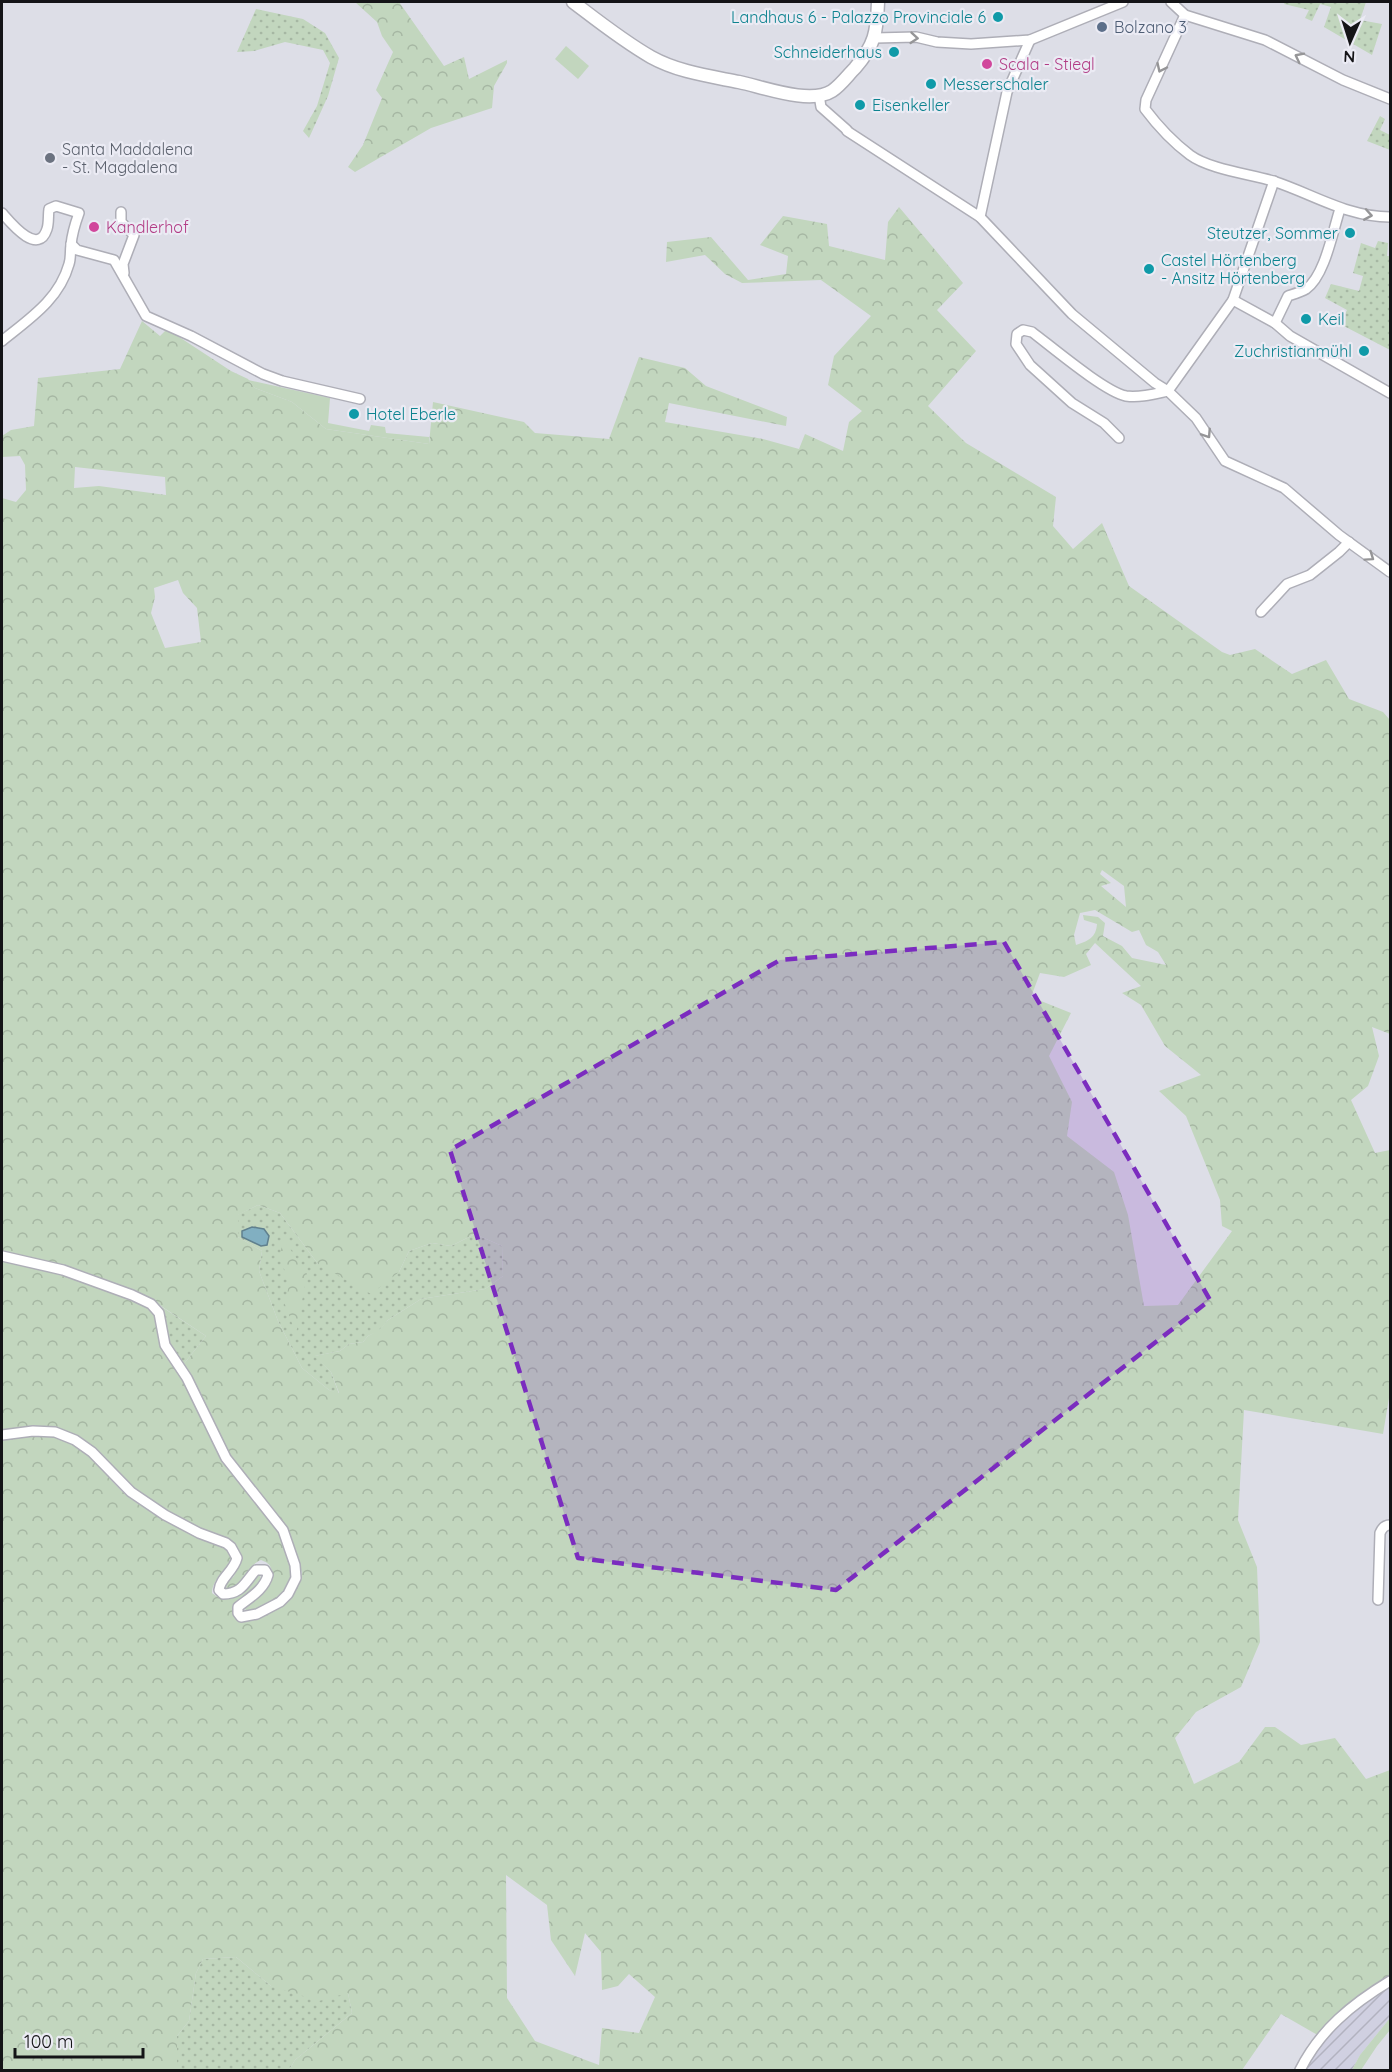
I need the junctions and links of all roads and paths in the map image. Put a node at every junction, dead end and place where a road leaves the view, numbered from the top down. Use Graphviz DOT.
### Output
graph roads {
  1 [pos="573,2"];
  2 [pos="878,2"];
  3 [pos="1123,2"];
  4 [pos="1171,2"];
  5 [pos="1185,15"];
  6 [pos="875,38"];
  7 [pos="1030,40"];
  8 [pos="819,95"];
  9 [pos="1390,99"];
  10 [pos="1274,182"];
  11 [pos="1340,209"];
  12 [pos="2,213"];
  13 [pos="121,213"];
  14 [pos="980,217"];
  15 [pos="1390,217"];
  16 [pos="71,244"];
  17 [pos="123,277"];
  18 [pos="1233,300"];
  19 [pos="1275,323"];
  20 [pos="2,341"];
  21 [pos="1168,391"];
  22 [pos="1390,393"];
  23 [pos="360,399"];
  24 [pos="1119,438"];
  25 [pos="1348,542"];
  26 [pos="1390,572"];
  27 [pos="1260,612"];
  28 [pos="2,1256"];
  29 [pos="2,1435"];
  30 [pos="1390,1525"];
  31 [pos="1378,1600"];
  32 [pos="1390,1981"];
  33 [pos="1300,2070"];
  1 -- 8 [label="street"];
  2 -- 6 [label="street"];
  3 -- 7 [label="street"];
  4 -- 5 [label="street"];
  9 -- 5 [label="street, one-way"];
  5 -- 10 [label="street, one-way"];
  6 -- 7 [label="street, one-way"];
  6 -- 8 [label="street"];
  7 -- 14 [label="street"];
  8 -- 14 [label="street"];
  10 -- 11 [label="street"];
  10 -- 18 [label="street"];
  11 -- 15 [label="street, one-way"];
  11 -- 19 [label="street"];
  12 -- 16 [label="street"];
  13 -- 17 [label="street"];
  14 -- 21 [label="street"];
  16 -- 17 [label="street"];
  16 -- 20 [label="street"];
  17 -- 23 [label="street"];
  18 -- 19 [label="street"];
  18 -- 21 [label="street"];
  19 -- 22 [label="street"];
  21 -- 24 [label="street"];
  21 -- 25 [label="street, one-way"];
  25 -- 26 [label="street, one-way"];
  25 -- 27 [label="street"];
  28 -- 29 [label="street"];
  30 -- 31 [label="street"];
  32 -- 33 [label="street"];
}
